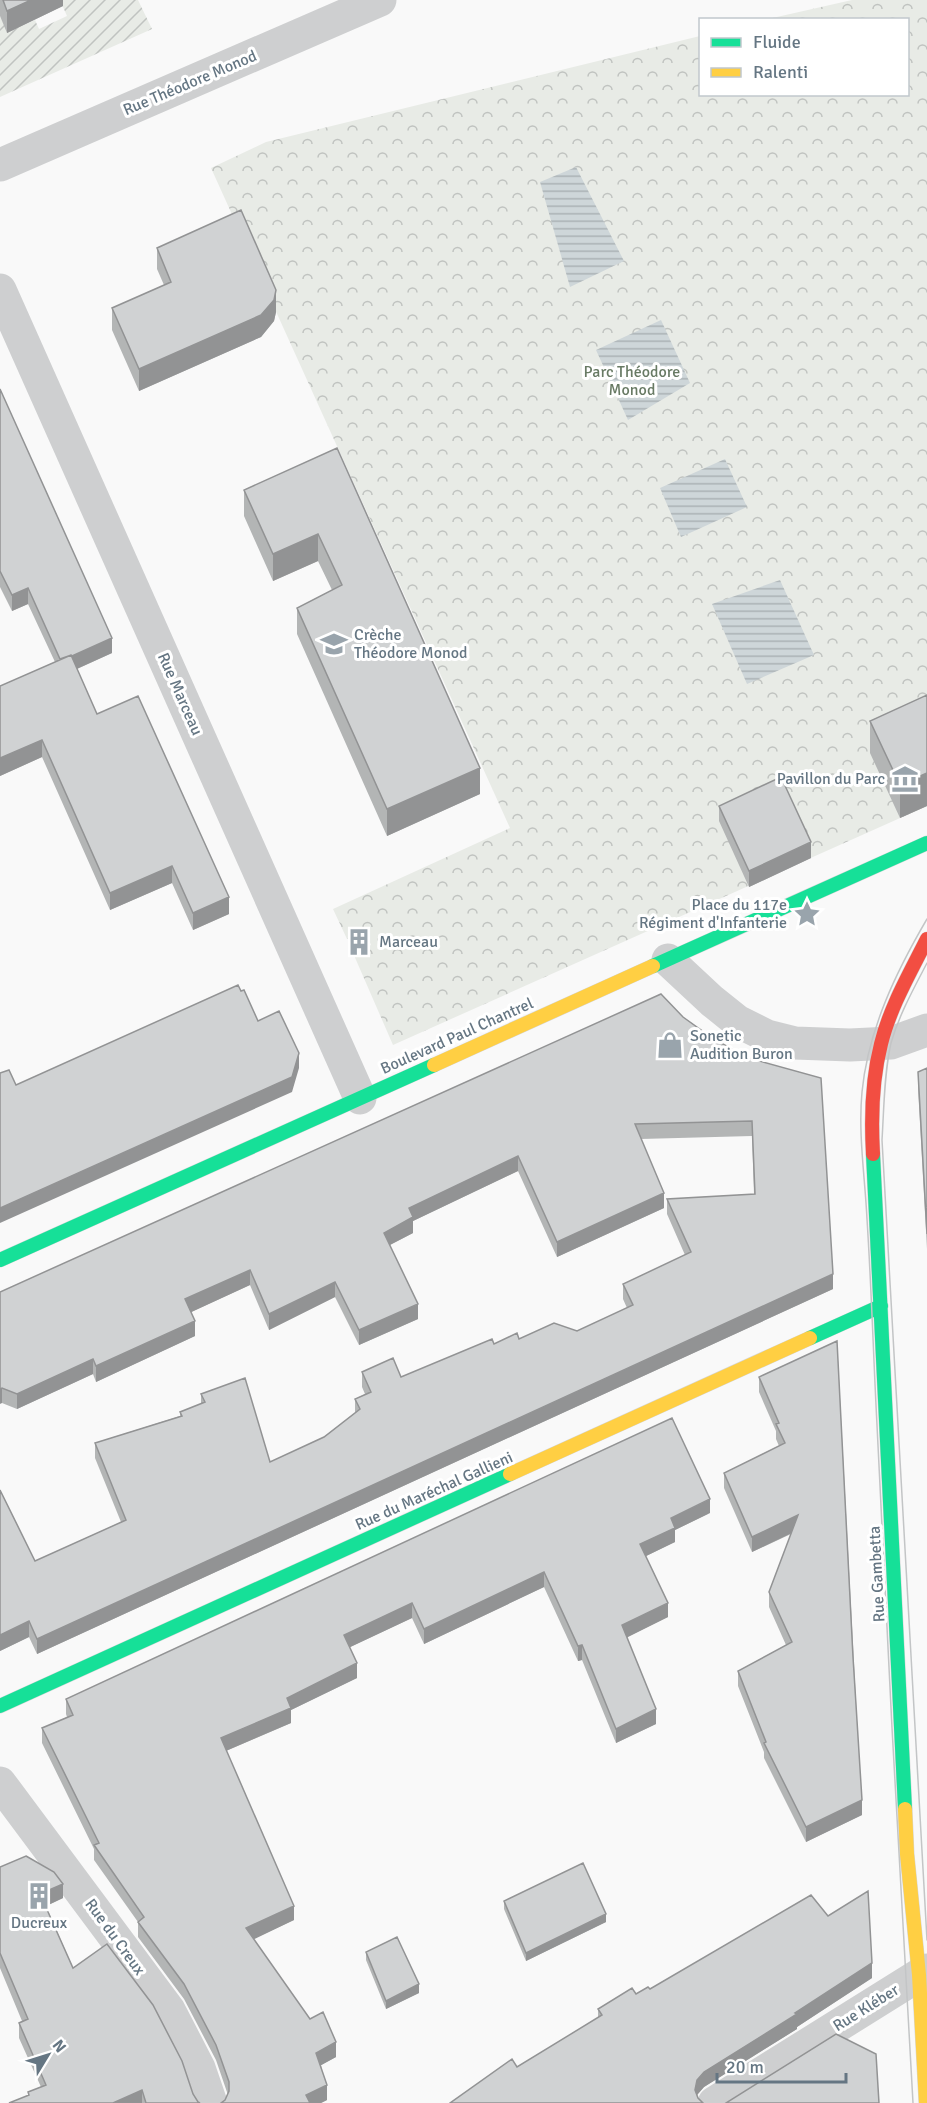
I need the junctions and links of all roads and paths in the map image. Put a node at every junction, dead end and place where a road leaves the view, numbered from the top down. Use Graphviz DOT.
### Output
graph roads {
  1 [pos="380,0"];
  2 [pos="0,165"];
  3 [pos="0,290"];
  4 [pos="927,843"];
  5 [pos="927,939"];
  6 [pos="668,960"];
  7 [pos="927,1030"];
  8 [pos="881,1044"];
  9 [pos="360,1098"];
  10 [pos="0,1260"];
  11 [pos="881,1306"];
  12 [pos="0,1706"];
  13 [pos="0,1782"];
  14 [pos="923,1973"];
  15 [pos="211,2103"];
  16 [pos="714,2103"];
  17 [pos="926,2103"];
  1 -- 2 [label="street, Rue Théodore Monod"];
  3 -- 9 [label="street, Rue Marceau"];
  4 -- 6 [label="street, Boulevard Paul Chantrel"];
  5 -- 8 [label="street, Rue Gambetta"];
  6 -- 8 [label="street"];
  6 -- 9 [label="street, Boulevard Paul Chantrel"];
  7 -- 8 [label="street"];
  8 -- 11 [label="street, Rue Gambetta"];
  9 -- 10 [label="street, Boulevard Paul Chantrel"];
  11 -- 12 [label="street, Rue du Maréchal Gallieni"];
  11 -- 14 [label="street, Rue Gambetta"];
  13 -- 15 [label="street, Rue du Creux"];
  14 -- 16 [label="street, Rue Kléber"];
  14 -- 17 [label="street, Rue Gambetta"];
}
